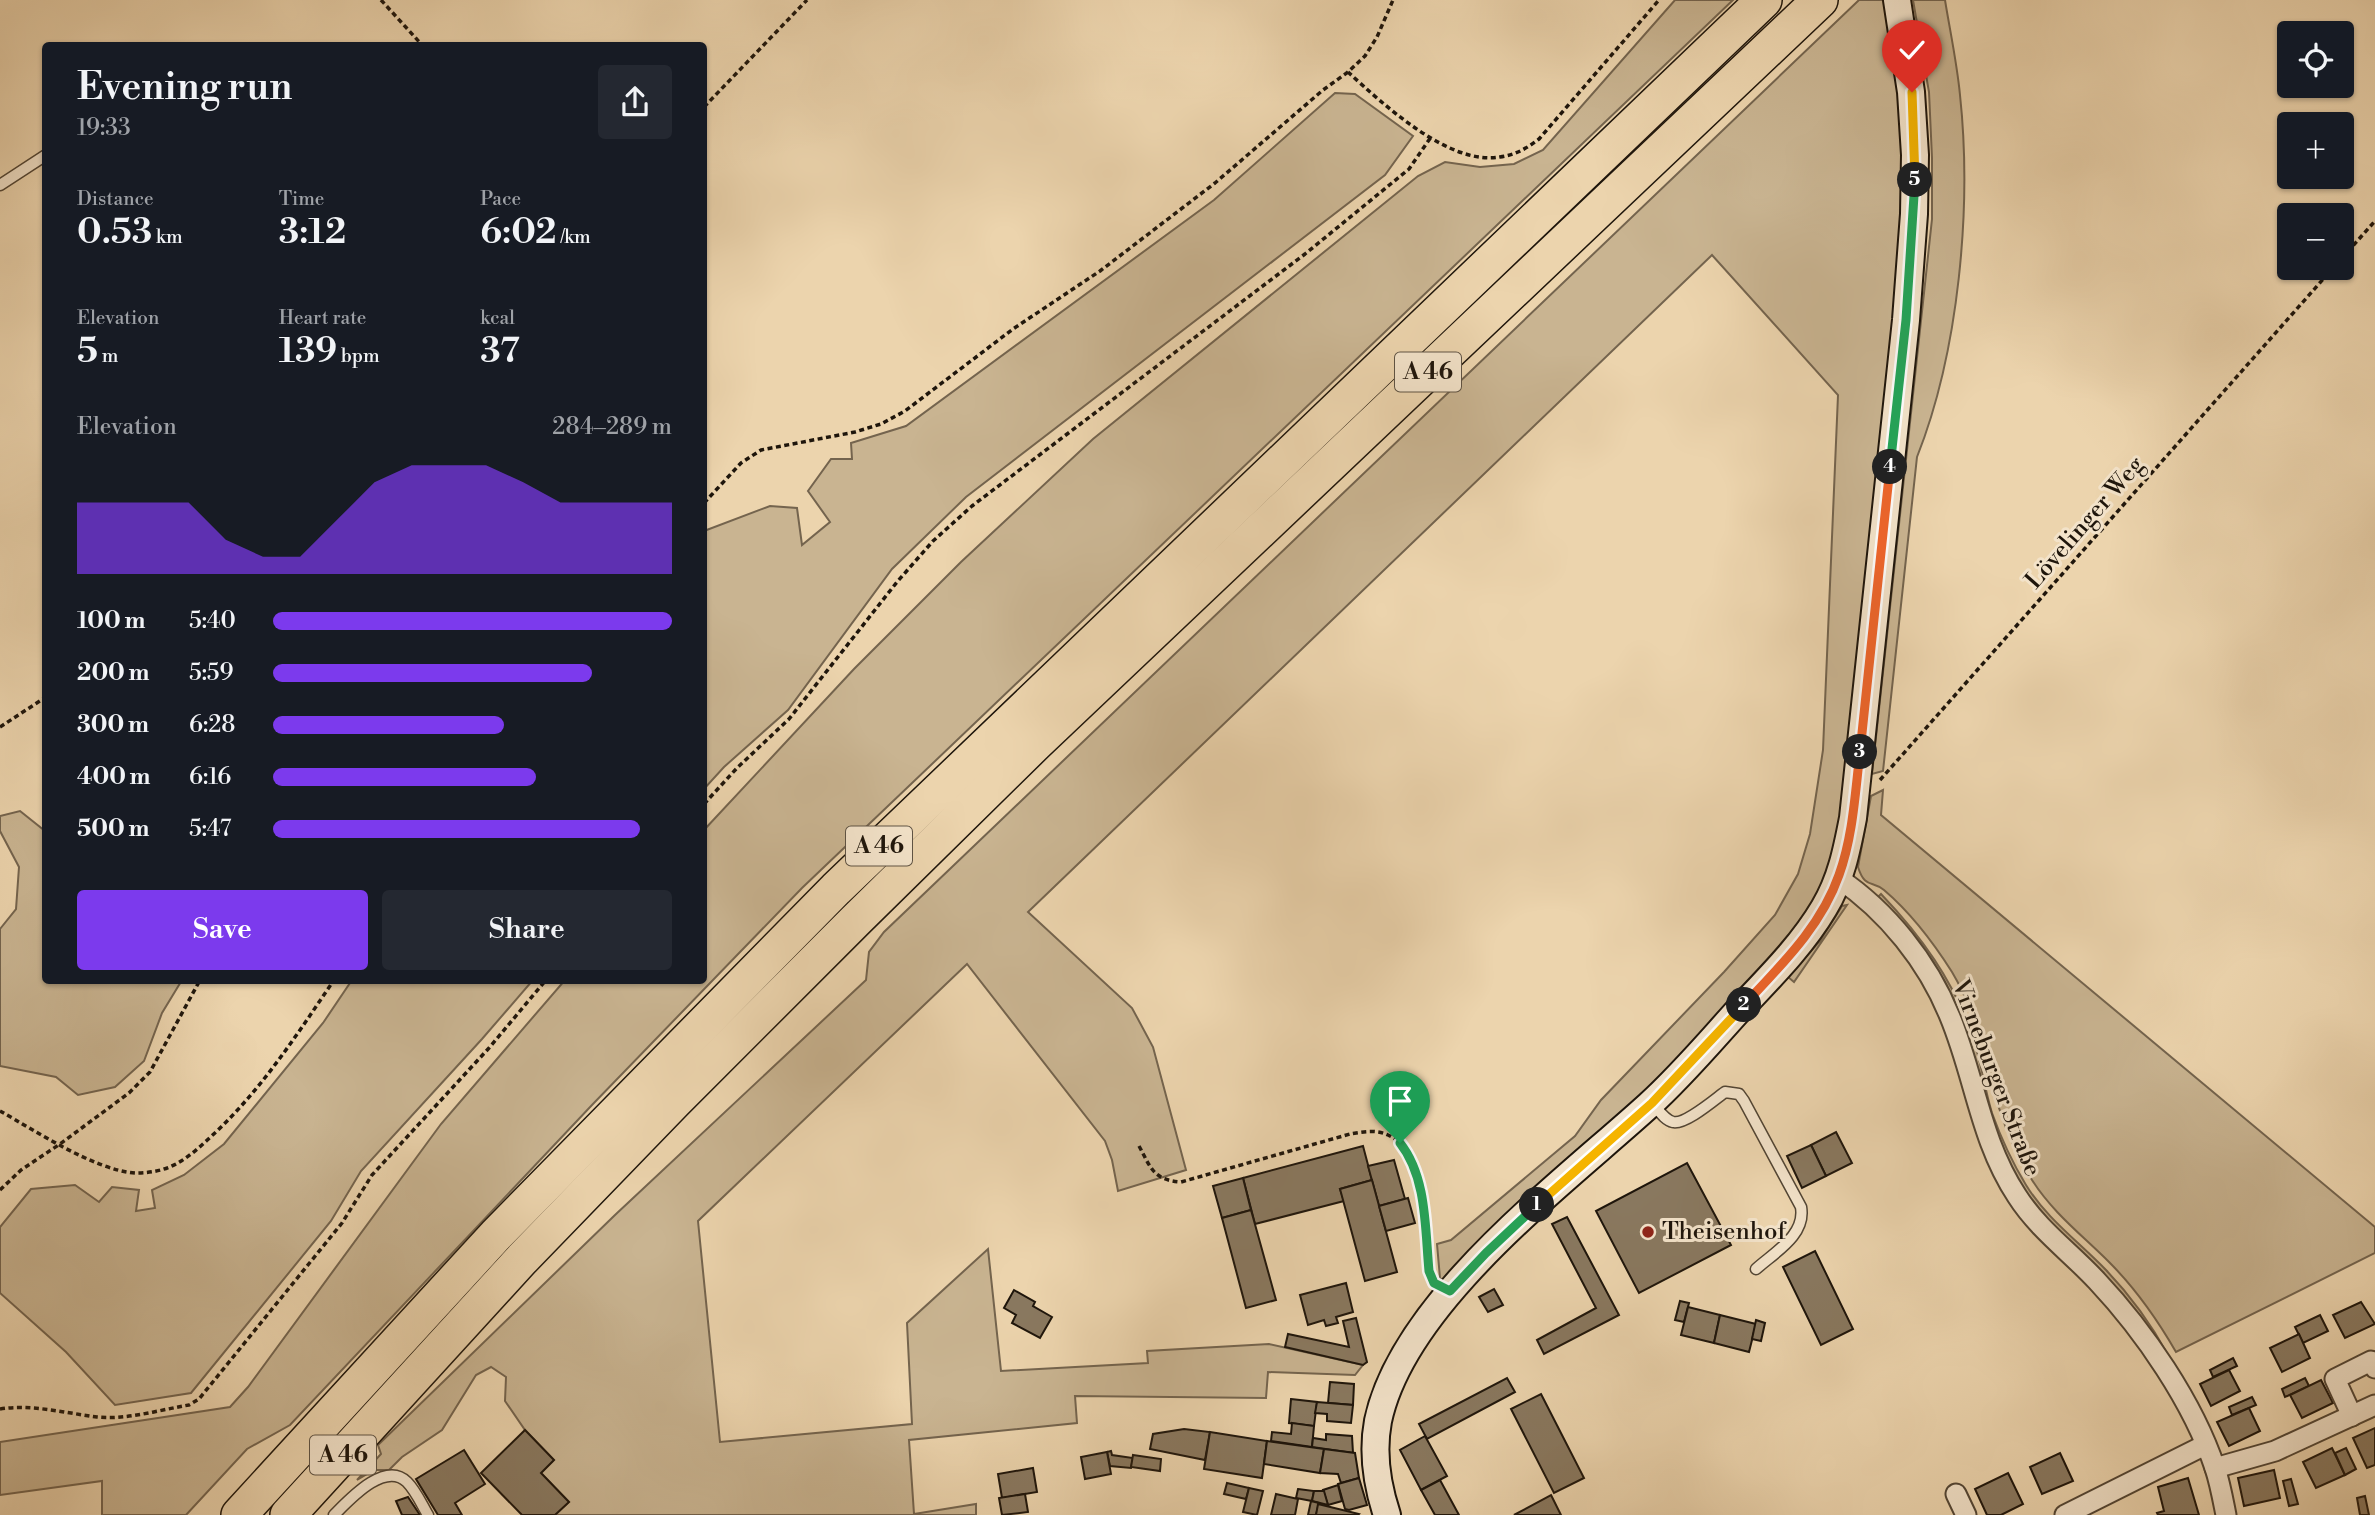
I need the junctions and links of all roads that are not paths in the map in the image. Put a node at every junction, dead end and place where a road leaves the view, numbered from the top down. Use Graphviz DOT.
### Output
graph roads {
  1 [pos="1763,0"];
  2 [pos="1820,0"];
  3 [pos="1896,0"];
  4 [pos="42,158"];
  5 [pos="0,185"];
  6 [pos="1839,878"];
  7 [pos="1652,1103"];
  8 [pos="1756,1269"];
  9 [pos="2375,1368"];
  10 [pos="2375,1405"];
  11 [pos="2352,1416"];
  12 [pos="2205,1445"];
  13 [pos="2215,1468"];
  14 [pos="1956,1494"];
  15 [pos="239,1515"];
  16 [pos="288,1515"];
  17 [pos="334,1515"];
  18 [pos="428,1515"];
  19 [pos="1387,1515"];
  20 [pos="1966,1515"];
  21 [pos="2065,1515"];
  22 [pos="2226,1515"];
  1 -- 15 [label="highway, A 46"];
  2 -- 16 [label="highway, A 46"];
  3 -- 6 [label="street"];
  4 -- 5 [label="lane"];
  6 -- 7 [label="street"];
  6 -- 12 [label="street, Virneburger Straße"];
  7 -- 8 [label="lane"];
  7 -- 19 [label="street"];
  9 -- 11 [label="street"];
  10 -- 11 [label="street"];
  11 -- 13 [label="street"];
  12 -- 13 [label="street, Virneburger Straße"];
  12 -- 21 [label="street"];
  13 -- 22 [label="street, Virneburger Straße"];
  14 -- 20 [label="street"];
  17 -- 18 [label="lane"];
}
